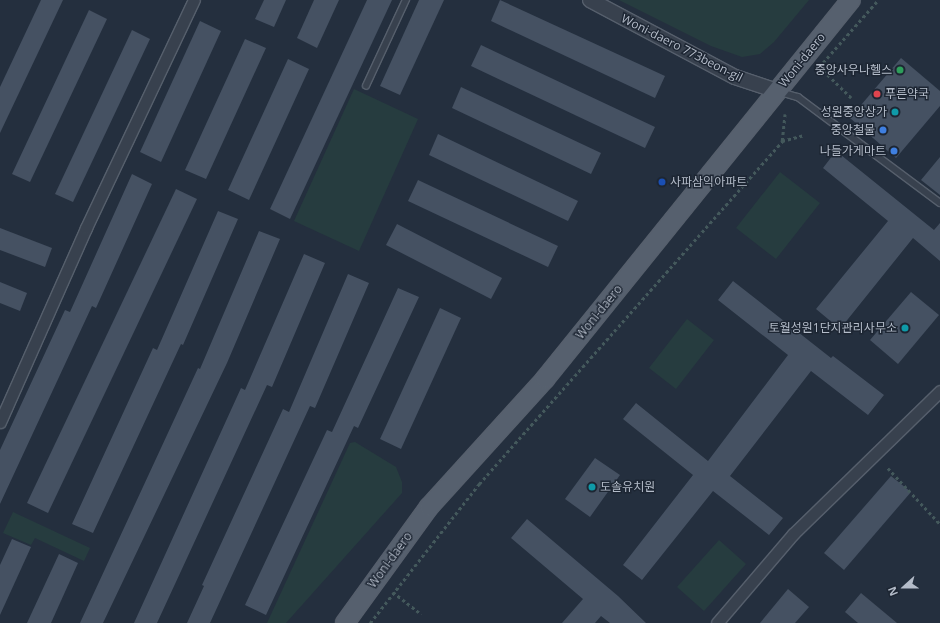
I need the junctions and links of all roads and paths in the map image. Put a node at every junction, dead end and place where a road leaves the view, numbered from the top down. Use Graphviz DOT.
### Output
graph roads {
  1 [pos="194,0"];
  2 [pos="406,0"];
  3 [pos="590,0"];
  4 [pos="851,0"];
  5 [pos="878,0"];
  6 [pos="366,86"];
  7 [pos="777,91"];
  8 [pos="851,98"];
  9 [pos="785,114"];
  10 [pos="804,135"];
  11 [pos="782,141"];
  12 [pos="940,203"];
  13 [pos="940,391"];
  14 [pos="0,422"];
  15 [pos="888,468"];
  16 [pos="940,524"];
  17 [pos="393,592"];
  18 [pos="421,614"];
  19 [pos="345,623"];
  20 [pos="370,623"];
  21 [pos="717,623"];
  1 -- 14 [label="street"];
  2 -- 6 [label="lane"];
  3 -- 7 [label="street, Woni-daero 773beon-gil"];
  4 -- 7 [label="main road, Woni-daero"];
  5 -- 8 [label="path"];
  7 -- 12 [label="lane"];
  7 -- 19 [label="main road, Woni-daero"];
  9 -- 11 [label="path"];
  10 -- 11 [label="path"];
  11 -- 17 [label="path"];
  13 -- 21 [label="street"];
  15 -- 16 [label="path"];
  17 -- 18 [label="path"];
  17 -- 20 [label="path"];
}
